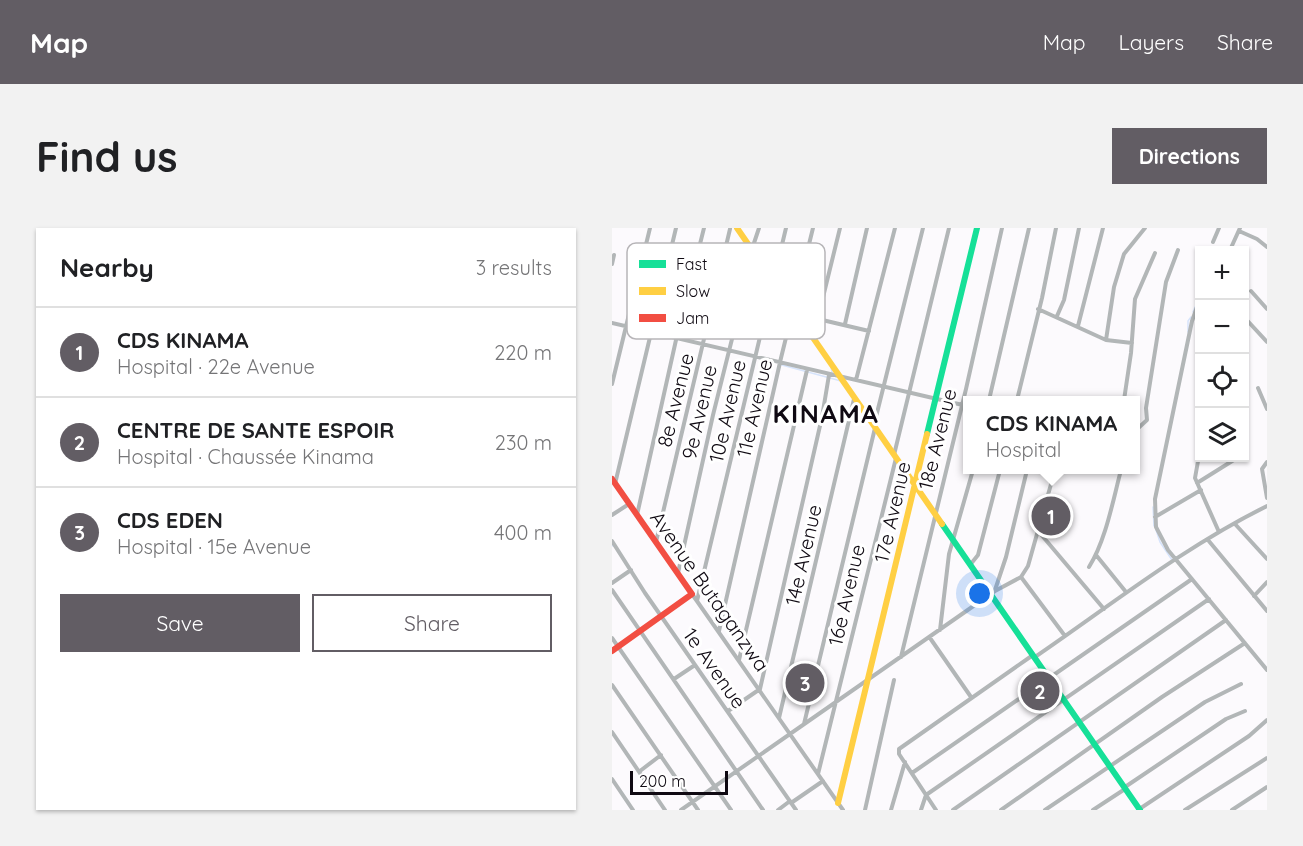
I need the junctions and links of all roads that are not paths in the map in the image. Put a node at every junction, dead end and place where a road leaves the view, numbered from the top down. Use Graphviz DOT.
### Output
graph roads {
  1 [pos="650,228"];
  2 [pos="676,228"];
  3 [pos="704,228"];
  4 [pos="759,228"];
  5 [pos="786,228"];
  6 [pos="813,228"];
  7 [pos="840,228"];
  8 [pos="867,228"];
  9 [pos="895,228"];
  10 [pos="923,228"];
  11 [pos="950,228"];
  12 [pos="977,228"];
  13 [pos="1002,228"];
  14 [pos="1029,228"];
  15 [pos="1056,228"];
  16 [pos="1079,228"];
  17 [pos="1103,228"];
  18 [pos="1145,228"];
  19 [pos="1219,228"];
  20 [pos="734,229"];
  21 [pos="1240,229"];
  22 [pos="1213,242"];
  23 [pos="646,243"];
  24 [pos="672,243"];
  25 [pos="700,243"];
  26 [pos="747,243"];
  27 [pos="754,243"];
  28 [pos="783,243"];
  29 [pos="810,243"];
  30 [pos="1232,246"];
  31 [pos="1267,247"];
  32 [pos="1178,250"];
  33 [pos="1155,253"];
  34 [pos="614,255"];
  35 [pos="612,264"];
  36 [pos="825,290"];
  37 [pos="1251,291"];
  38 [pos="1199,300"];
  39 [pos="1038,309"];
  40 [pos="1267,309"];
  41 [pos="1057,316"];
  42 [pos="825,320"];
  43 [pos="612,322"];
  44 [pos="1249,322"];
  45 [pos="627,323"];
  46 [pos="845,324"];
  47 [pos="1078,326"];
  48 [pos="626,327"];
  49 [pos="869,332"];
  50 [pos="650,339"];
  51 [pos="677,339"];
  52 [pos="705,339"];
  53 [pos="731,339"];
  54 [pos="760,339"];
  55 [pos="787,339"];
  56 [pos="812,339"];
  57 [pos="1106,340"];
  58 [pos="1267,342"];
  59 [pos="1132,343"];
  60 [pos="703,346"];
  61 [pos="728,352"];
  62 [pos="755,358"];
  63 [pos="781,364"];
  64 [pos="807,370"];
  65 [pos="829,376"];
  66 [pos="841,378"];
  67 [pos="856,380"];
  68 [pos="612,384"];
  69 [pos="883,387"];
  70 [pos="1258,388"];
  71 [pos="909,394"];
  72 [pos="963,396"];
  73 [pos="963,396"];
  74 [pos="990,396"];
  75 [pos="1018,396"];
  76 [pos="1125,396"];
  77 [pos="854,398"];
  78 [pos="935,399"];
  79 [pos="961,405"];
  80 [pos="1267,409"];
  81 [pos="874,427"];
  82 [pos="1140,427"];
  83 [pos="895,457"];
  84 [pos="1198,462"];
  85 [pos="1231,462"];
  86 [pos="1267,462"];
  87 [pos="972,474"];
  88 [pos="999,474"];
  89 [pos="1026,474"];
  90 [pos="1054,474"];
  91 [pos="1120,474"];
  92 [pos="614,481"];
  93 [pos="1197,483"];
  94 [pos="915,484"];
  95 [pos="1201,490"];
  96 [pos="1267,498"];
  97 [pos="629,504"];
  98 [pos="1267,506"];
  99 [pos="1262,509"];
  100 [pos="935,512"];
  101 [pos="1267,514"];
  102 [pos="612,515"];
  103 [pos="637,515"];
  104 [pos="1155,518"];
  105 [pos="1235,524"];
  106 [pos="1039,531"];
  107 [pos="1219,532"];
  108 [pos="953,540"];
  109 [pos="1208,540"];
  110 [pos="612,541"];
  111 [pos="656,542"];
  112 [pos="1096,555"];
  113 [pos="1267,559"];
  114 [pos="1175,560"];
  115 [pos="970,565"];
  116 [pos="1089,567"];
  117 [pos="631,570"];
  118 [pos="678,573"];
  119 [pos="1021,577"];
  120 [pos="1192,579"];
  121 [pos="1267,582"];
  122 [pos="612,584"];
  123 [pos="612,590"];
  124 [pos="1126,592"];
  125 [pos="993,593"];
  126 [pos="692,594"];
  127 [pos="1254,596"];
  128 [pos="1209,599"];
  129 [pos="697,601"];
  130 [pos="1104,609"];
  131 [pos="1267,611"];
  132 [pos="662,616"];
  133 [pos="1226,620"];
  134 [pos="640,631"];
  135 [pos="719,631"];
  136 [pos="940,631"];
  137 [pos="1065,636"];
  138 [pos="612,638"];
  139 [pos="930,638"];
  140 [pos="1245,643"];
  141 [pos="615,649"];
  142 [pos="1034,656"];
  143 [pos="901,657"];
  144 [pos="739,660"];
  145 [pos="694,665"];
  146 [pos="1267,670"];
  147 [pos="1049,677"];
  148 [pos="674,679"];
  149 [pos="868,680"];
  150 [pos="894,680"];
  151 [pos="1241,684"];
  152 [pos="612,685"];
  153 [pos="760,689"];
  154 [pos="971,697"];
  155 [pos="1064,698"];
  156 [pos="836,703"];
  157 [pos="728,711"];
  158 [pos="1245,711"];
  159 [pos="779,718"];
  160 [pos="1267,720"];
  161 [pos="1080,721"];
  162 [pos="804,724"];
  163 [pos="612,732"];
  164 [pos="790,734"];
  165 [pos="1096,744"];
  166 [pos="662,755"];
  167 [pos="758,757"];
  168 [pos="1267,758"];
  169 [pos="904,762"];
  170 [pos="1110,766"];
  171 [pos="640,771"];
  172 [pos="737,772"];
  173 [pos="912,773"];
  174 [pos="818,774"];
  175 [pos="612,779"];
  176 [pos="823,781"];
  177 [pos="714,786"];
  178 [pos="1267,787"];
  179 [pos="1125,788"];
  180 [pos="926,795"];
  181 [pos="693,802"];
  182 [pos="790,802"];
  183 [pos="838,803"];
  184 [pos="633,810"];
  185 [pos="665,810"];
  186 [pos="681,810"];
  187 [pos="698,810"];
  188 [pos="731,810"];
  189 [pos="763,810"];
  190 [pos="778,810"];
  191 [pos="796,810"];
  192 [pos="843,810"];
  193 [pos="865,810"];
  194 [pos="891,810"];
  195 [pos="921,810"];
  196 [pos="936,810"];
  197 [pos="953,810"];
  198 [pos="1001,810"];
  199 [pos="1045,810"];
  200 [pos="1093,810"];
  201 [pos="1139,810"];
  202 [pos="1185,810"];
  203 [pos="1232,810"];
  1 -- 23 [label="street"];
  2 -- 24 [label="street"];
  3 -- 25 [label="street"];
  4 -- 27 [label="street"];
  5 -- 28 [label="street, 10e Avenue"];
  6 -- 29 [label="street, 11e Avenue"];
  7 -- 36 [label="street"];
  8 -- 46 [label="street"];
  9 -- 49 [label="street"];
  10 -- 69 [label="street"];
  11 -- 71 [label="street, 16e Avenue"];
  12 -- 78 [label="street, 17e Avenue"];
  13 -- 72 [label="street, 18e Avenue"];
  14 -- 74 [label="street"];
  15 -- 39 [label="street"];
  16 -- 41 [label="street"];
  17 -- 47 [label="street"];
  18 -- 57 [label="street"];
  19 -- 22 [label="street"];
  20 -- 26 [label="street"];
  21 -- 30 [label="street"];
  21 -- 31 [label="street"];
  32 -- 82 [label="street"];
  33 -- 59 [label="street"];
  34 -- 35 [label="street"];
  37 -- 40 [label="street"];
  38 -- 104 [label="street"];
  39 -- 41 [label="street"];
  39 -- 75 [label="street"];
  41 -- 47 [label="street"];
  42 -- 46 [label="street"];
  43 -- 48 [label="street"];
  44 -- 58 [label="street"];
  45 -- 48 [label="street"];
  46 -- 49 [label="street"];
  47 -- 57 [label="street"];
  48 -- 68 [label="street"];
  49 -- 67 [label="street"];
  50 -- 92 [label="street"];
  51 -- 60 [label="street"];
  51 -- 103 [label="street"];
  52 -- 60 [label="street, 8e Avenue"];
  53 -- 61 [label="street, 9e Avenue"];
  54 -- 62 [label="street, 10e Avenue"];
  55 -- 63 [label="street, 11e Avenue"];
  56 -- 66 [label="street"];
  57 -- 59 [label="street"];
  59 -- 76 [label="street"];
  60 -- 61 [label="street"];
  60 -- 111 [label="street, 8e Avenue"];
  61 -- 62 [label="street"];
  61 -- 118 [label="street, 9e Avenue"];
  62 -- 63 [label="street"];
  62 -- 129 [label="street, 10e Avenue"];
  63 -- 64 [label="street"];
  63 -- 135 [label="street, 11e Avenue"];
  64 -- 65 [label="street"];
  64 -- 144 [label="street"];
  65 -- 66 [label="street"];
  65 -- 153 [label="street"];
  66 -- 67 [label="street"];
  66 -- 77 [label="street"];
  67 -- 69 [label="street"];
  69 -- 71 [label="street"];
  69 -- 81 [label="street"];
  70 -- 80 [label="street"];
  71 -- 78 [label="street"];
  71 -- 83 [label="street, 16e Avenue"];
  73 -- 79 [label="street, 18e Avenue"];
  77 -- 81 [label="street"];
  77 -- 159 [label="street, 14e Avenue"];
  78 -- 79 [label="street"];
  78 -- 94 [label="street, 17e Avenue"];
  79 -- 100 [label="street, 18e Avenue"];
  81 -- 83 [label="street"];
  81 -- 162 [label="street"];
  83 -- 94 [label="street"];
  83 -- 156 [label="street, 16e Avenue"];
  84 -- 93 [label="street"];
  85 -- 93 [label="street"];
  86 -- 96 [label="street"];
  87 -- 108 [label="street"];
  88 -- 115 [label="street"];
  89 -- 125 [label="street"];
  90 -- 106 [label="street"];
  91 -- 112 [label="street"];
  92 -- 97 [label="street, Avenue Butaganzwa"];
  93 -- 95 [label="street"];
  94 -- 100 [label="street"];
  94 -- 149 [label="street, 17e Avenue"];
  95 -- 104 [label="street"];
  95 -- 107 [label="street"];
  97 -- 102 [label="street"];
  97 -- 103 [label="street, Avenue Butaganzwa"];
  98 -- 99 [label="street"];
  99 -- 101 [label="street"];
  99 -- 105 [label="street"];
  100 -- 108 [label="street"];
  100 -- 143 [label="street, 18e Avenue"];
  103 -- 111 [label="street, Avenue Butaganzwa"];
  104 -- 114 [label="street"];
  105 -- 107 [label="street"];
  105 -- 113 [label="street"];
  106 -- 119 [label="street"];
  106 -- 130 [label="street"];
  107 -- 109 [label="street"];
  108 -- 115 [label="street"];
  108 -- 136 [label="street"];
  109 -- 114 [label="street"];
  109 -- 127 [label="street"];
  110 -- 117 [label="street, 1e Avenue"];
  111 -- 118 [label="street, Avenue Butaganzwa"];
  112 -- 116 [label="street"];
  112 -- 124 [label="street"];
  114 -- 120 [label="street"];
  114 -- 124 [label="street"];
  115 -- 125 [label="street"];
  117 -- 122 [label="street"];
  117 -- 132 [label="street, 1e Avenue"];
  118 -- 126 [label="street, Avenue Butaganzwa"];
  119 -- 125 [label="street"];
  119 -- 137 [label="street"];
  120 -- 128 [label="street"];
  120 -- 147 [label="street"];
  121 -- 127 [label="street"];
  123 -- 134 [label="street"];
  124 -- 130 [label="street"];
  125 -- 136 [label="street"];
  125 -- 142 [label="street"];
  126 -- 129 [label="street, Avenue Butaganzwa"];
  126 -- 132 [label="street"];
  127 -- 131 [label="street"];
  128 -- 133 [label="street"];
  128 -- 155 [label="street"];
  129 -- 135 [label="street, Avenue Butaganzwa"];
  130 -- 137 [label="street"];
  132 -- 134 [label="street"];
  132 -- 145 [label="street, 1e Avenue"];
  133 -- 140 [label="street"];
  133 -- 161 [label="street"];
  134 -- 141 [label="street"];
  134 -- 148 [label="street"];
  135 -- 144 [label="street, Avenue Butaganzwa"];
  136 -- 139 [label="street"];
  137 -- 142 [label="street"];
  138 -- 141 [label="street"];
  139 -- 143 [label="street"];
  139 -- 154 [label="street"];
  140 -- 146 [label="street"];
  140 -- 165 [label="street"];
  141 -- 177 [label="street"];
  142 -- 147 [label="street"];
  142 -- 154 [label="street"];
  143 -- 149 [label="street"];
  144 -- 153 [label="street, Avenue Butaganzwa"];
  145 -- 148 [label="street"];
  145 -- 157 [label="street, 1e Avenue"];
  147 -- 155 [label="street"];
  147 -- 173 [label="street"];
  148 -- 172 [label="street"];
  149 -- 156 [label="street"];
  149 -- 183 [label="street, 17e Avenue"];
  150 -- 193 [label="street"];
  151 -- 170 [label="street"];
  152 -- 166 [label="street"];
  153 -- 157 [label="street"];
  153 -- 159 [label="street, Avenue Butaganzwa"];
  154 -- 169 [label="street"];
  155 -- 161 [label="street"];
  155 -- 180 [label="street"];
  156 -- 162 [label="street"];
  156 -- 174 [label="street, 16e Avenue"];
  157 -- 167 [label="street, 1e Avenue"];
  158 -- 179 [label="street"];
  159 -- 164 [label="street, Avenue Butaganzwa"];
  160 -- 201 [label="street"];
  161 -- 165 [label="street"];
  161 -- 197 [label="street"];
  162 -- 164 [label="street"];
  163 -- 171 [label="street"];
  164 -- 167 [label="street"];
  164 -- 174 [label="street, Avenue Butaganzwa"];
  165 -- 170 [label="street"];
  165 -- 198 [label="street"];
  166 -- 171 [label="street"];
  166 -- 181 [label="street"];
  167 -- 172 [label="street"];
  167 -- 182 [label="street, 1e Avenue"];
  168 -- 202 [label="street"];
  169 -- 173 [label="street"];
  169 -- 194 [label="street"];
  170 -- 179 [label="street"];
  170 -- 199 [label="street"];
  171 -- 185 [label="street"];
  172 -- 177 [label="street"];
  172 -- 189 [label="street"];
  173 -- 180 [label="street"];
  174 -- 176 [label="street, Avenue Butaganzwa"];
  175 -- 184 [label="street"];
  176 -- 182 [label="street"];
  176 -- 183 [label="street, Avenue Butaganzwa"];
  177 -- 181 [label="street"];
  177 -- 188 [label="street"];
  178 -- 203 [label="street"];
  179 -- 200 [label="street"];
  179 -- 201 [label="street"];
  180 -- 195 [label="street"];
  180 -- 196 [label="street"];
  181 -- 186 [label="street"];
  181 -- 187 [label="street"];
  182 -- 190 [label="street"];
  182 -- 191 [label="street, 1e Avenue"];
  183 -- 192 [label="street, Avenue Butaganzwa"];
}
